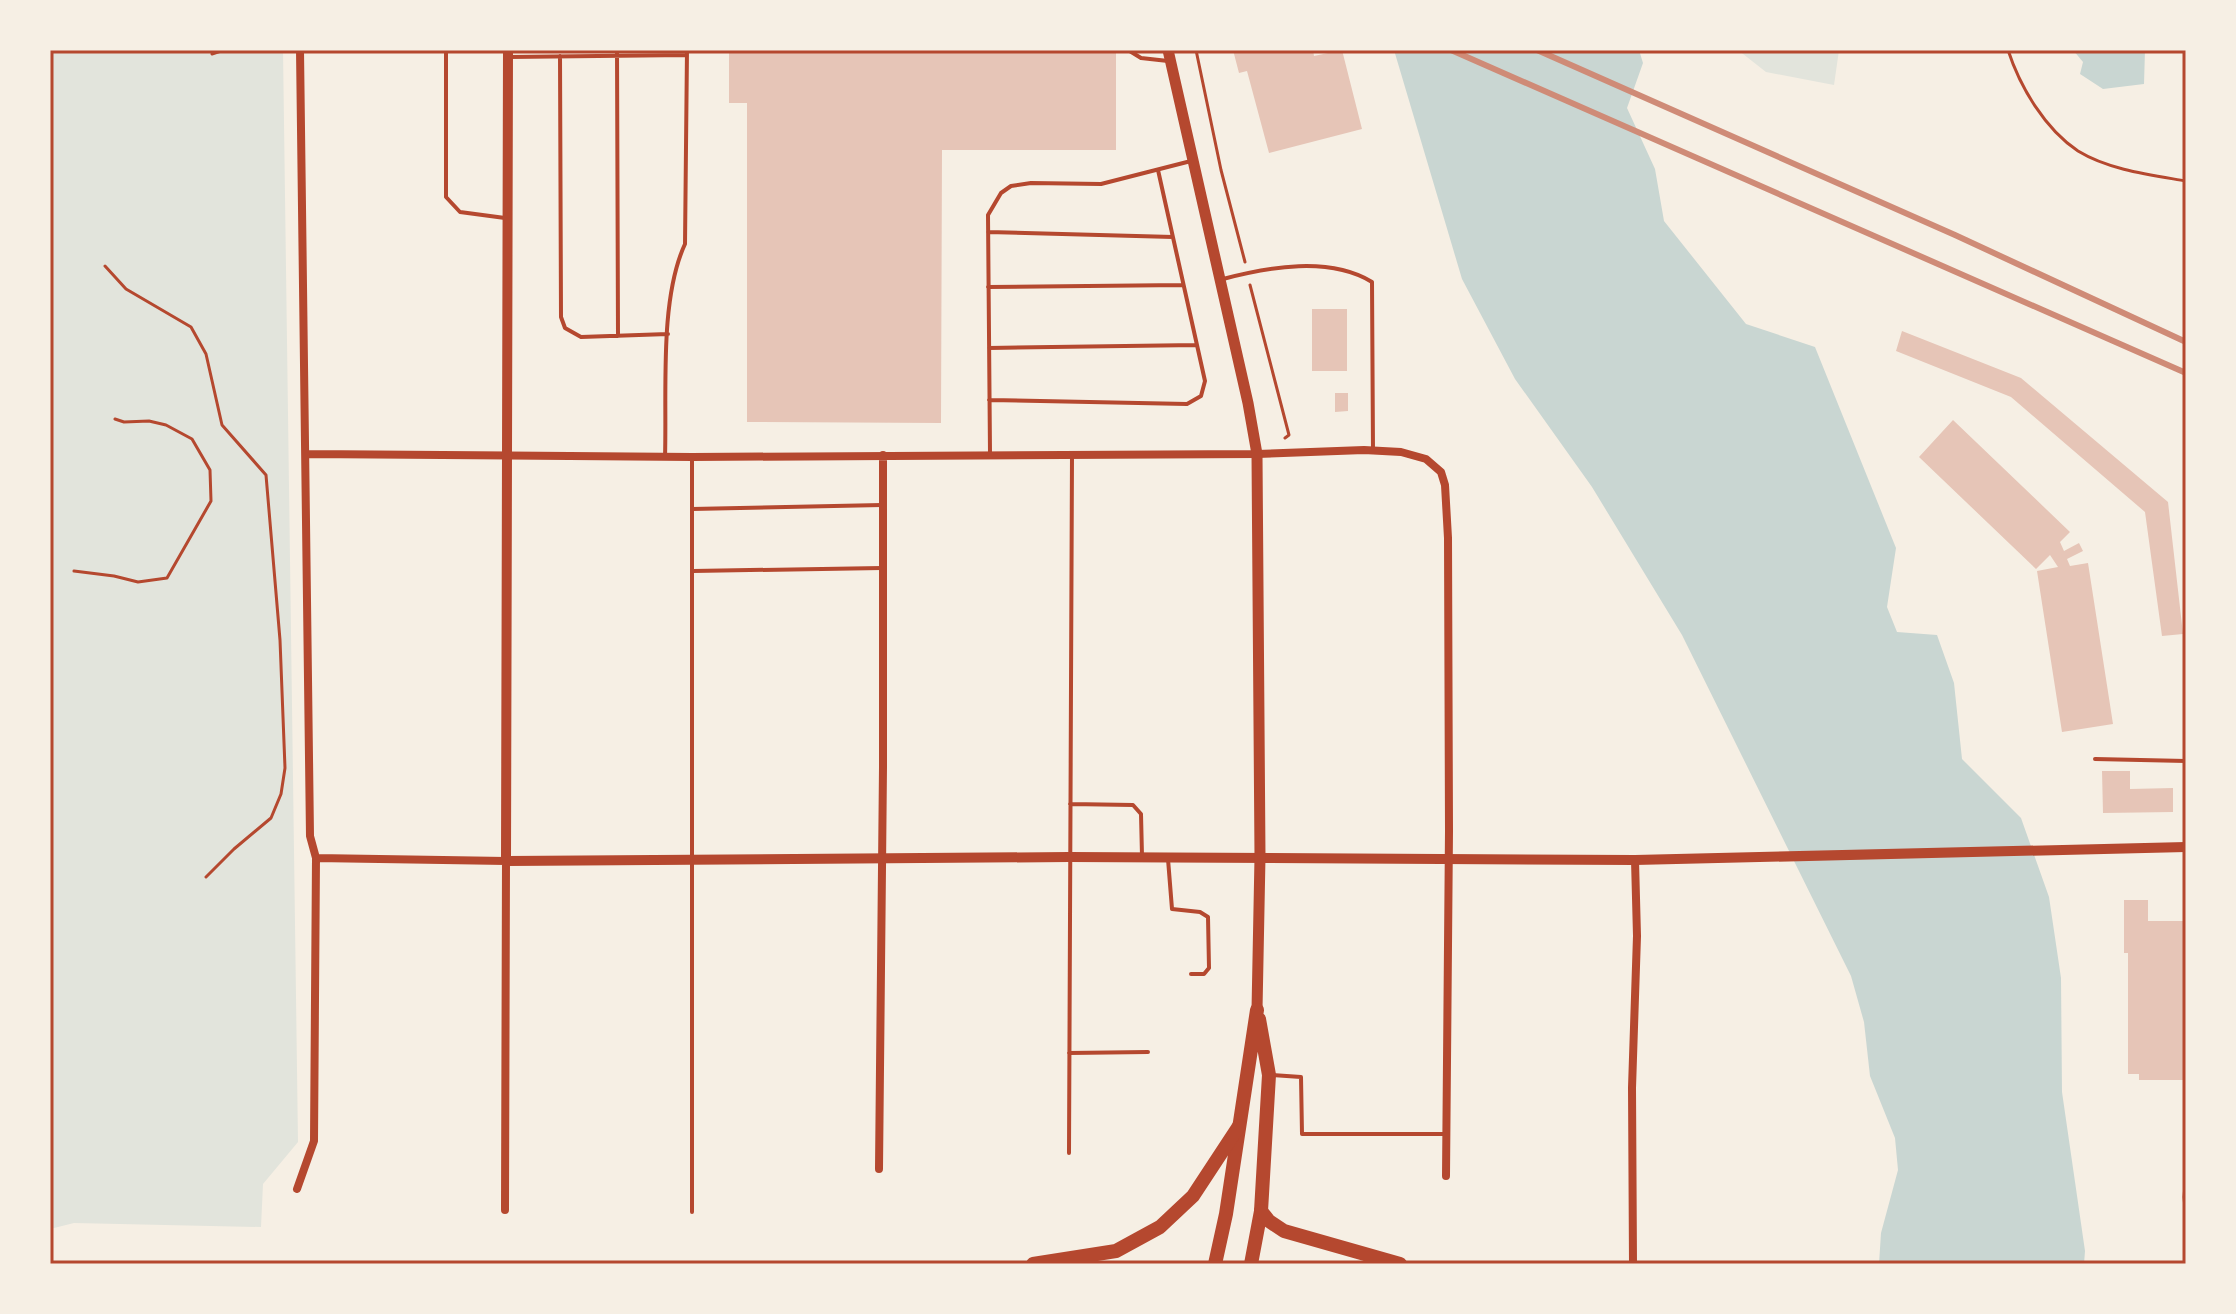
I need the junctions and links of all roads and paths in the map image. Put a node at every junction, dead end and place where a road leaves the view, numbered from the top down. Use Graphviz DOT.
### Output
graph roads {
  1 [pos="224,50"];
  2 [pos="300,50"];
  3 [pos="446,50"];
  4 [pos="1128,50"];
  5 [pos="1196,50"];
  6 [pos="2008,50"];
  7 [pos="687,52"];
  8 [pos="617,53"];
  9 [pos="212,54"];
  10 [pos="508,54"];
  11 [pos="560,56"];
  12 [pos="1169,56"];
  13 [pos="1193,160"];
  14 [pos="1158,169"];
  15 [pos="2186,181"];
  16 [pos="507,219"];
  17 [pos="988,232"];
  18 [pos="1173,237"];
  19 [pos="105,266"];
  20 [pos="1247,273"];
  21 [pos="1220,280"];
  22 [pos="1183,285"];
  23 [pos="988,287"];
  24 [pos="668,334"];
  25 [pos="618,336"];
  26 [pos="1197,345"];
  27 [pos="989,348"];
  28 [pos="989,400"];
  29 [pos="115,419"];
  30 [pos="1373,451"];
  31 [pos="1072,453"];
  32 [pos="307,454"];
  33 [pos="990,454"];
  34 [pos="1257,454"];
  35 [pos="883,455"];
  36 [pos="506,457"];
  37 [pos="665,457"];
  38 [pos="692,457"];
  39 [pos="883,505"];
  40 [pos="692,509"];
  41 [pos="883,568"];
  42 [pos="74,571"];
  43 [pos="693,571"];
  44 [pos="2095,759"];
  45 [pos="2186,761"];
  46 [pos="1070,804"];
  47 [pos="2186,847"];
  48 [pos="1069,857"];
  49 [pos="1142,857"];
  50 [pos="1168,857"];
  51 [pos="1260,857"];
  52 [pos="316,858"];
  53 [pos="1449,859"];
  54 [pos="694,860"];
  55 [pos="882,860"];
  56 [pos="1635,860"];
  57 [pos="506,861"];
  58 [pos="206,877"];
  59 [pos="1191,974"];
  60 [pos="1257,1010"];
  61 [pos="1148,1052"];
  62 [pos="1069,1053"];
  63 [pos="1269,1075"];
  64 [pos="1239,1126"];
  65 [pos="1446,1134"];
  66 [pos="1069,1153"];
  67 [pos="879,1169"];
  68 [pos="2186,1173"];
  69 [pos="1446,1176"];
  70 [pos="297,1189"];
  71 [pos="505,1210"];
  72 [pos="1261,1211"];
  73 [pos="692,1212"];
  74 [pos="2186,1221"];
  75 [pos="1033,1264"];
  76 [pos="1215,1264"];
  77 [pos="1251,1264"];
  78 [pos="1400,1264"];
  79 [pos="1633,1264"];
  1 -- 9 [label="path"];
  2 -- 32 [label="street"];
  3 -- 16 [label="lane"];
  4 -- 12 [label="lane"];
  5 -- 20 [label="path"];
  6 -- 15 [label="path"];
  7 -- 8 [label="lane"];
  7 -- 24 [label="lane"];
  8 -- 11 [label="lane"];
  8 -- 25 [label="lane"];
  10 -- 11 [label="lane"];
  10 -- 16 [label="street"];
  11 -- 25 [label="lane"];
  12 -- 13 [label="main road"];
  13 -- 14 [label="lane"];
  13 -- 21 [label="main road"];
  14 -- 17 [label="lane"];
  14 -- 18 [label="lane"];
  16 -- 36 [label="street"];
  17 -- 18 [label="lane"];
  17 -- 23 [label="lane"];
  18 -- 22 [label="lane"];
  19 -- 58 [label="path"];
  20 -- 21 [label="lane"];
  20 -- 30 [label="lane"];
  20 -- 34 [label="path"];
  21 -- 34 [label="main road"];
  22 -- 23 [label="lane"];
  22 -- 26 [label="lane"];
  23 -- 27 [label="lane"];
  24 -- 25 [label="lane"];
  24 -- 37 [label="lane"];
  26 -- 27 [label="lane"];
  26 -- 28 [label="lane"];
  27 -- 28 [label="lane"];
  28 -- 33 [label="lane"];
  29 -- 42 [label="path"];
  30 -- 34 [label="street"];
  30 -- 53 [label="street"];
  31 -- 33 [label="street"];
  31 -- 34 [label="street"];
  31 -- 46 [label="lane"];
  32 -- 36 [label="street"];
  32 -- 52 [label="street"];
  33 -- 35 [label="street"];
  34 -- 51 [label="main road"];
  35 -- 38 [label="street"];
  35 -- 39 [label="street"];
  36 -- 37 [label="street"];
  36 -- 57 [label="street"];
  37 -- 38 [label="street"];
  38 -- 40 [label="lane"];
  39 -- 40 [label="lane"];
  39 -- 41 [label="street"];
  40 -- 43 [label="lane"];
  41 -- 43 [label="lane"];
  41 -- 55 [label="street"];
  43 -- 54 [label="lane"];
  44 -- 45 [label="lane"];
  46 -- 48 [label="lane"];
  46 -- 49 [label="lane"];
  47 -- 56 [label="street"];
  48 -- 49 [label="street"];
  48 -- 55 [label="street"];
  48 -- 62 [label="lane"];
  49 -- 50 [label="street"];
  50 -- 51 [label="street"];
  50 -- 59 [label="lane"];
  51 -- 53 [label="street"];
  51 -- 60 [label="main road"];
  52 -- 57 [label="street"];
  52 -- 70 [label="street"];
  53 -- 56 [label="street"];
  53 -- 65 [label="street"];
  54 -- 55 [label="street"];
  54 -- 57 [label="street"];
  54 -- 73 [label="lane"];
  55 -- 67 [label="street"];
  56 -- 79 [label="street"];
  57 -- 71 [label="street"];
  60 -- 63 [label="highway"];
  60 -- 64 [label="highway"];
  61 -- 62 [label="lane"];
  62 -- 66 [label="lane"];
  63 -- 65 [label="lane"];
  63 -- 72 [label="highway"];
  64 -- 75 [label="highway"];
  64 -- 76 [label="highway"];
  65 -- 69 [label="street"];
  68 -- 74 [label="path"];
  72 -- 77 [label="highway"];
  72 -- 78 [label="highway"];
}
